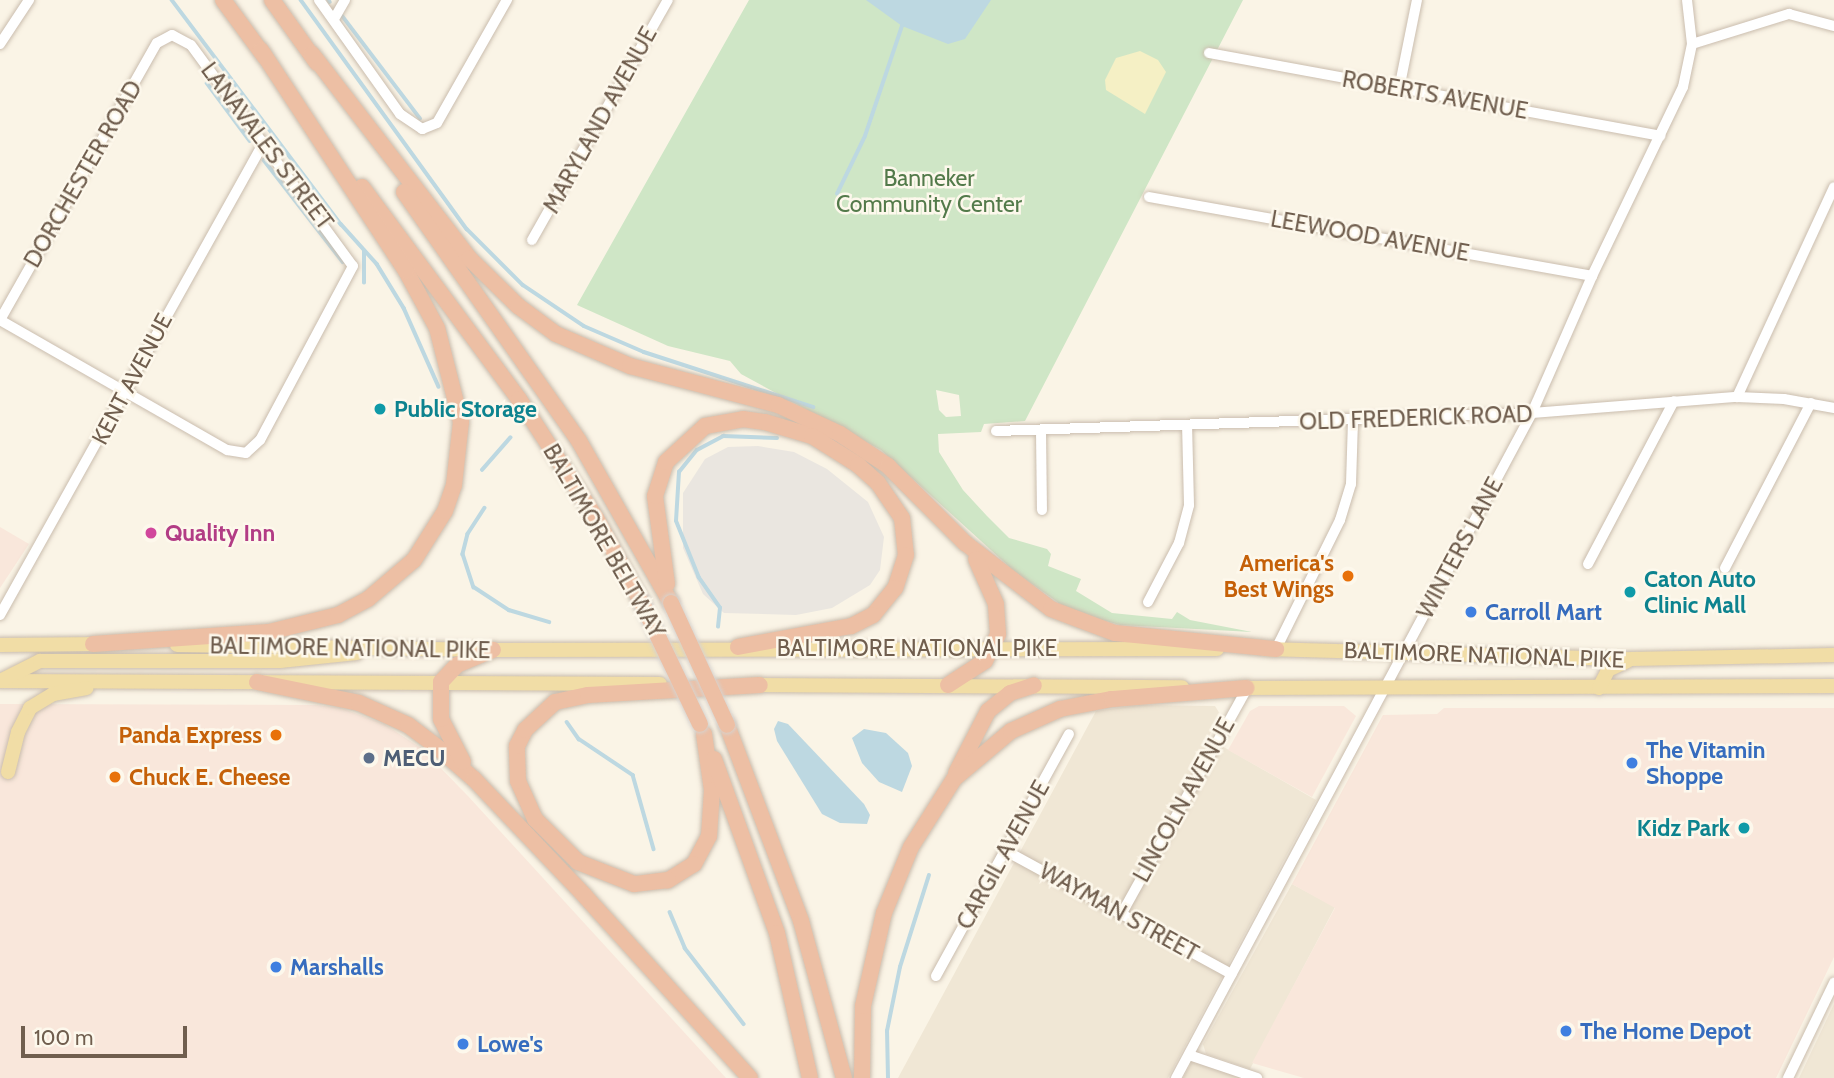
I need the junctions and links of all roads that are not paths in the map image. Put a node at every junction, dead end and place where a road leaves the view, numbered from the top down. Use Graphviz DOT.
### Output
graph roads {
  1 [pos="29,0"];
  2 [pos="223,0"];
  3 [pos="272,0"];
  4 [pos="319,0"];
  5 [pos="345,0"];
  6 [pos="507,0"];
  7 [pos="667,0"];
  8 [pos="1418,0"];
  9 [pos="1686,0"];
  10 [pos="334,19"];
  11 [pos="1834,26"];
  12 [pos="172,35"];
  13 [pos="0,44"];
  14 [pos="1692,44"];
  15 [pos="261,50"];
  16 [pos="1209,53"];
  17 [pos="312,54"];
  18 [pos="1399,89"];
  19 [pos="1660,136"];
  20 [pos="264,142"];
  21 [pos="1834,187"];
  22 [pos="1149,197"];
  23 [pos="532,240"];
  24 [pos="1592,276"];
  25 [pos="0,320"];
  26 [pos="124,393"];
  27 [pos="1737,397"];
  28 [pos="1674,401"];
  29 [pos="1811,403"];
  30 [pos="1834,408"];
  31 [pos="1532,413"];
  32 [pos="1353,421"];
  33 [pos="1187,425"];
  34 [pos="996,431"];
  35 [pos="1041,431"];
  36 [pos="1042,510"];
  37 [pos="965,543"];
  38 [pos="1588,564"];
  39 [pos="1725,568"];
  40 [pos="1149,602"];
  41 [pos="671,603"];
  42 [pos="0,615"];
  43 [pos="93,644"];
  44 [pos="0,645"];
  45 [pos="396,646"];
  46 [pos="738,647"];
  47 [pos="992,648"];
  48 [pos="1276,649"];
  49 [pos="494,650"];
  50 [pos="1405,652"];
  51 [pos="1834,655"];
  52 [pos="1631,659"];
  53 [pos="0,681"];
  54 [pos="127,681"];
  55 [pos="257,682"];
  56 [pos="441,682"];
  57 [pos="760,685"];
  58 [pos="948,685"];
  59 [pos="1034,685"];
  60 [pos="1834,686"];
  61 [pos="1247,688"];
  62 [pos="1385,688"];
  63 [pos="1599,688"];
  64 [pos="702,729"];
  65 [pos="1069,734"];
  66 [pos="8,772"];
  67 [pos="474,779"];
  68 [pos="954,779"];
  69 [pos="1006,851"];
  70 [pos="1122,913"];
  71 [pos="1231,974"];
  72 [pos="936,976"];
  73 [pos="1834,983"];
  74 [pos="1189,1055"];
  75 [pos="750,1078"];
  76 [pos="810,1078"];
  77 [pos="844,1078"];
  78 [pos="862,1078"];
  79 [pos="1176,1078"];
  80 [pos="1257,1078"];
  81 [pos="1788,1078"];
  1 -- 13 [label="street"];
  2 -- 15 [label="highway, BALTIMORE BELTWAY"];
  3 -- 17 [label="highway, BALTIMORE BELTWAY"];
  4 -- 10 [label="street"];
  5 -- 10 [label="street"];
  6 -- 10 [label="street"];
  7 -- 23 [label="street, MARYLAND AVENUE"];
  8 -- 18 [label="street"];
  9 -- 14 [label="street, WINTERS LANE"];
  11 -- 14 [label="street"];
  12 -- 20 [label="street, LANAVALES STREET"];
  12 -- 25 [label="street, DORCHESTER ROAD"];
  14 -- 19 [label="street, WINTERS LANE"];
  15 -- 43 [label="highway"];
  15 -- 64 [label="highway, BALTIMORE BELTWAY, bridge"];
  16 -- 18 [label="street, ROBERTS AVENUE"];
  17 -- 37 [label="highway"];
  17 -- 41 [label="highway, BALTIMORE BELTWAY"];
  18 -- 19 [label="street, ROBERTS AVENUE"];
  19 -- 24 [label="street, WINTERS LANE"];
  20 -- 26 [label="street, KENT AVENUE"];
  20 -- 26 [label="street, LANAVALES STREET"];
  21 -- 27 [label="street"];
  22 -- 24 [label="street, LEEWOOD AVENUE"];
  24 -- 31 [label="street, WINTERS LANE"];
  25 -- 26 [label="street"];
  26 -- 42 [label="street, KENT AVENUE"];
  27 -- 28 [label="street, OLD FREDERICK ROAD"];
  27 -- 29 [label="street, OLD FREDERICK ROAD"];
  28 -- 31 [label="street, OLD FREDERICK ROAD"];
  28 -- 38 [label="street"];
  29 -- 30 [label="street, OLD FREDERICK ROAD"];
  29 -- 39 [label="street"];
  31 -- 32 [label="street, OLD FREDERICK ROAD"];
  31 -- 50 [label="street, WINTERS LANE"];
  32 -- 33 [label="street, OLD FREDERICK ROAD"];
  32 -- 48 [label="street"];
  33 -- 35 [label="street, OLD FREDERICK ROAD"];
  33 -- 40 [label="street"];
  34 -- 35 [label="street, OLD FREDERICK ROAD"];
  35 -- 36 [label="street"];
  37 -- 47 [label="highway"];
  37 -- 48 [label="highway"];
  41 -- 46 [label="highway"];
  41 -- 77 [label="highway, BALTIMORE BELTWAY, bridge"];
  43 -- 44 [label="main road, BALTIMORE NATIONAL PIKE"];
  43 -- 45 [label="main road, BALTIMORE NATIONAL PIKE"];
  45 -- 49 [label="main road, BALTIMORE NATIONAL PIKE"];
  45 -- 53 [label="main road"];
  46 -- 47 [label="main road, BALTIMORE NATIONAL PIKE"];
  46 -- 49 [label="main road, BALTIMORE NATIONAL PIKE"];
  47 -- 48 [label="main road, BALTIMORE NATIONAL PIKE"];
  47 -- 58 [label="highway"];
  48 -- 50 [label="main road, BALTIMORE NATIONAL PIKE"];
  49 -- 56 [label="highway"];
  50 -- 52 [label="main road, BALTIMORE NATIONAL PIKE"];
  50 -- 62 [label="street, WINTERS LANE"];
  51 -- 52 [label="main road, BALTIMORE NATIONAL PIKE"];
  52 -- 63 [label="main road"];
  53 -- 54 [label="main road, BALTIMORE NATIONAL PIKE"];
  54 -- 55 [label="main road, BALTIMORE NATIONAL PIKE"];
  54 -- 66 [label="main road"];
  55 -- 56 [label="main road, BALTIMORE NATIONAL PIKE"];
  55 -- 67 [label="highway"];
  56 -- 57 [label="main road, BALTIMORE NATIONAL PIKE"];
  56 -- 67 [label="highway"];
  57 -- 58 [label="main road, BALTIMORE NATIONAL PIKE"];
  57 -- 64 [label="highway"];
  58 -- 59 [label="main road, BALTIMORE NATIONAL PIKE"];
  59 -- 61 [label="main road, BALTIMORE NATIONAL PIKE"];
  59 -- 68 [label="highway"];
  60 -- 63 [label="main road, BALTIMORE NATIONAL PIKE"];
  61 -- 62 [label="main road, BALTIMORE NATIONAL PIKE"];
  61 -- 68 [label="highway"];
  61 -- 70 [label="street, LINCOLN AVENUE"];
  62 -- 63 [label="main road, BALTIMORE NATIONAL PIKE"];
  62 -- 71 [label="street, WINTERS LANE"];
  64 -- 76 [label="highway, BALTIMORE BELTWAY"];
  65 -- 69 [label="street, CARGIL AVENUE"];
  67 -- 75 [label="highway"];
  68 -- 78 [label="highway"];
  69 -- 70 [label="street, WAYMAN STREET"];
  69 -- 72 [label="street, CARGIL AVENUE"];
  70 -- 71 [label="street, WAYMAN STREET"];
  71 -- 74 [label="street, WINTERS LANE"];
  73 -- 81 [label="street"];
  74 -- 79 [label="street, WINTERS LANE"];
  74 -- 80 [label="street"];
}
